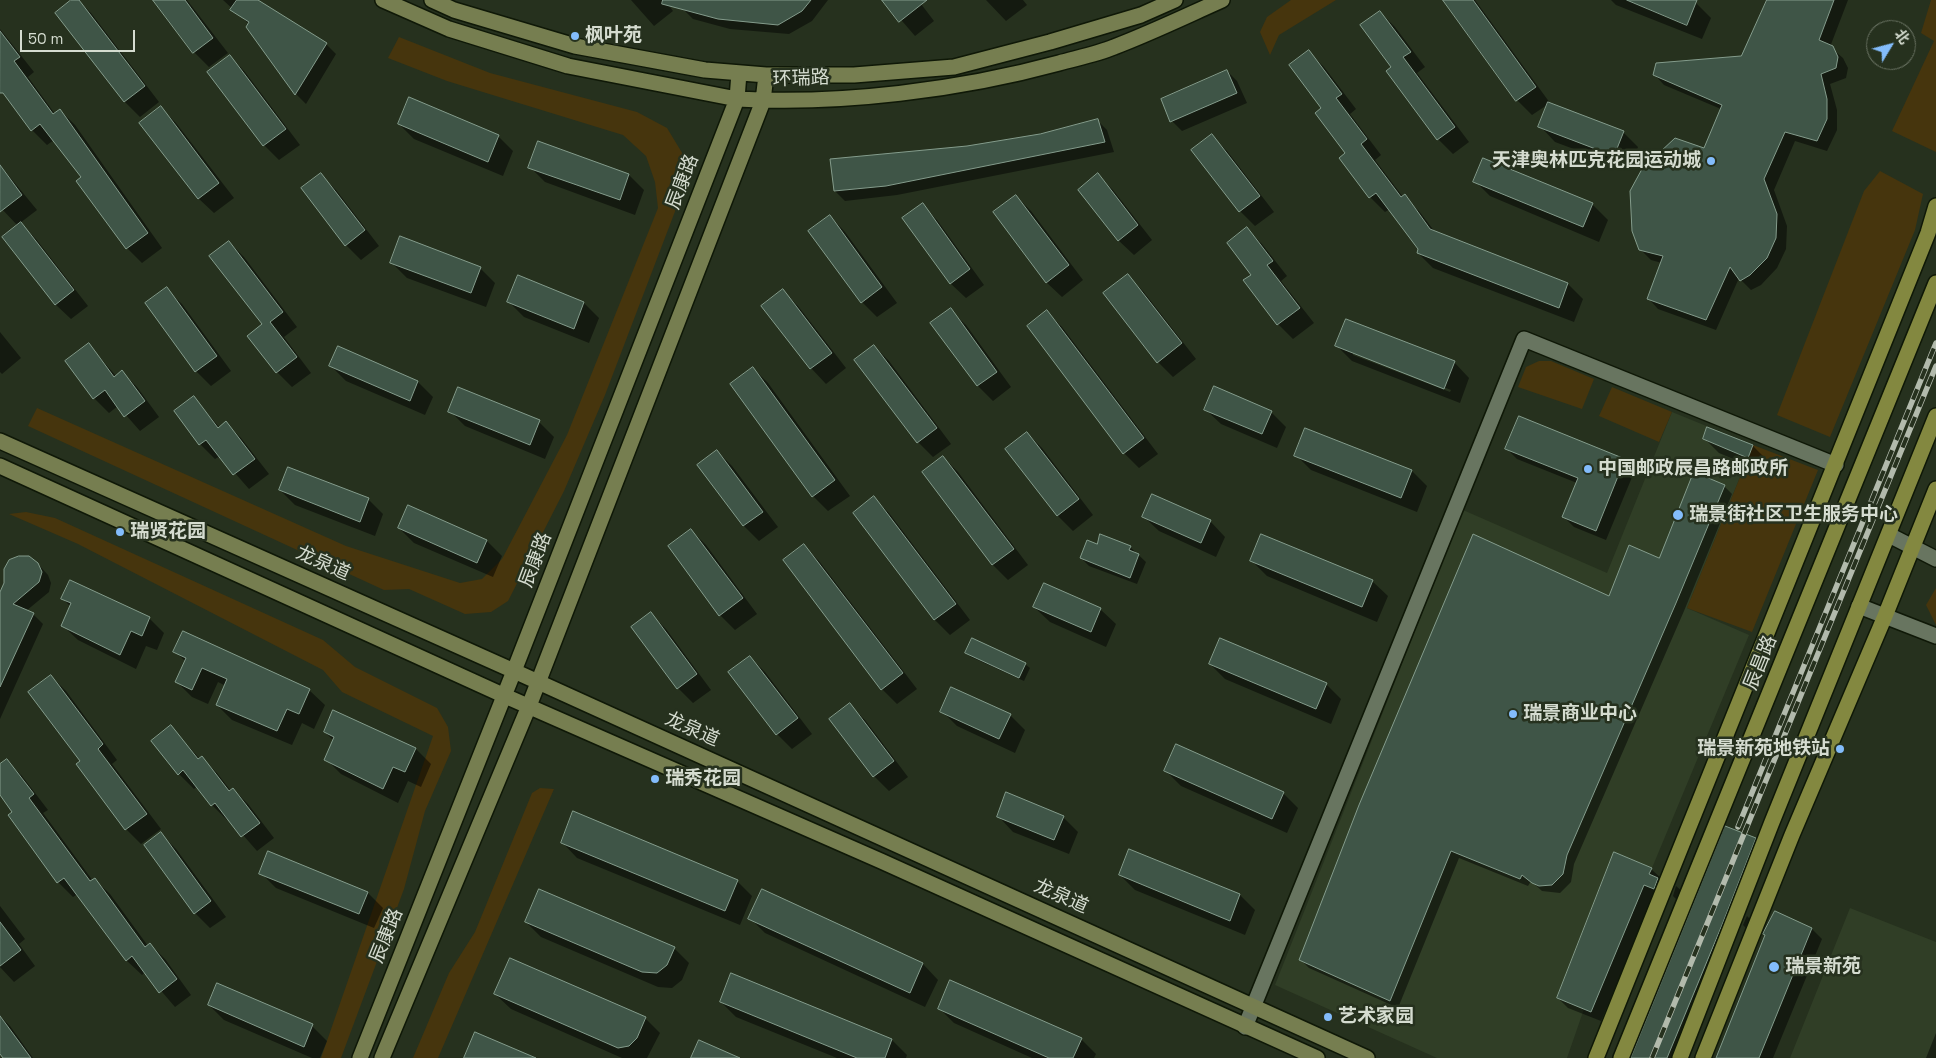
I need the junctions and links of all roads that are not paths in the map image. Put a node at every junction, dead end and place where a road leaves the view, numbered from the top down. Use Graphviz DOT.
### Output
graph roads {
  1 [pos="382,0"];
  2 [pos="432,0"];
  3 [pos="1175,0"];
  4 [pos="1222,0"];
  5 [pos="739,73"];
  6 [pos="766,75"];
  7 [pos="737,100"];
  8 [pos="763,101"];
  9 [pos="1936,206"];
  10 [pos="1936,283"];
  11 [pos="1936,416"];
  12 [pos="0,441"];
  13 [pos="1836,465"];
  14 [pos="0,466"];
  15 [pos="1936,489"];
  16 [pos="1889,535"];
  17 [pos="1913,548"];
  18 [pos="1936,559"];
  19 [pos="1859,606"];
  20 [pos="1885,616"];
  21 [pos="1936,636"];
  22 [pos="514,671"];
  23 [pos="539,682"];
  24 [pos="505,696"];
  25 [pos="529,706"];
  26 [pos="1253,1006"];
  27 [pos="1245,1026"];
  28 [pos="360,1058"];
  29 [pos="382,1058"];
  30 [pos="1317,1058"];
  31 [pos="1367,1058"];
  32 [pos="1596,1058"];
  33 [pos="1621,1058"];
  34 [pos="1680,1058"];
  35 [pos="1702,1058"];
  1 -- 7 [label="street, 环瑞路"];
  2 -- 5 [label="street, 环瑞路"];
  3 -- 6 [label="street, 环瑞路"];
  4 -- 8 [label="street, 环瑞路"];
  5 -- 6 [label="street, 环瑞路"];
  5 -- 7 [label="street, 辰康路"];
  6 -- 8 [label="street"];
  7 -- 8 [label="street, 环瑞路"];
  7 -- 22 [label="street, 辰康路"];
  8 -- 23 [label="street"];
  9 -- 13 [label="main road"];
  10 -- 33 [label="main road, 辰昌路"];
  11 -- 16 [label="main road"];
  12 -- 22 [label="street, 龙泉道"];
  13 -- 26 [label="street"];
  13 -- 32 [label="main road"];
  14 -- 24 [label="street"];
  15 -- 17 [label="main road"];
  16 -- 17 [label="street"];
  16 -- 19 [label="main road"];
  17 -- 18 [label="street"];
  17 -- 20 [label="main road"];
  19 -- 20 [label="street"];
  19 -- 34 [label="main road"];
  20 -- 21 [label="street"];
  20 -- 35 [label="main road"];
  22 -- 23 [label="street, 龙泉道"];
  22 -- 24 [label="street, 辰康路"];
  23 -- 25 [label="street"];
  23 -- 26 [label="street, 龙泉道"];
  24 -- 25 [label="street"];
  24 -- 28 [label="street, 辰康路"];
  25 -- 27 [label="street"];
  25 -- 29 [label="street"];
  26 -- 27 [label="street"];
  26 -- 31 [label="street, 龙泉道"];
  27 -- 30 [label="street"];
}
